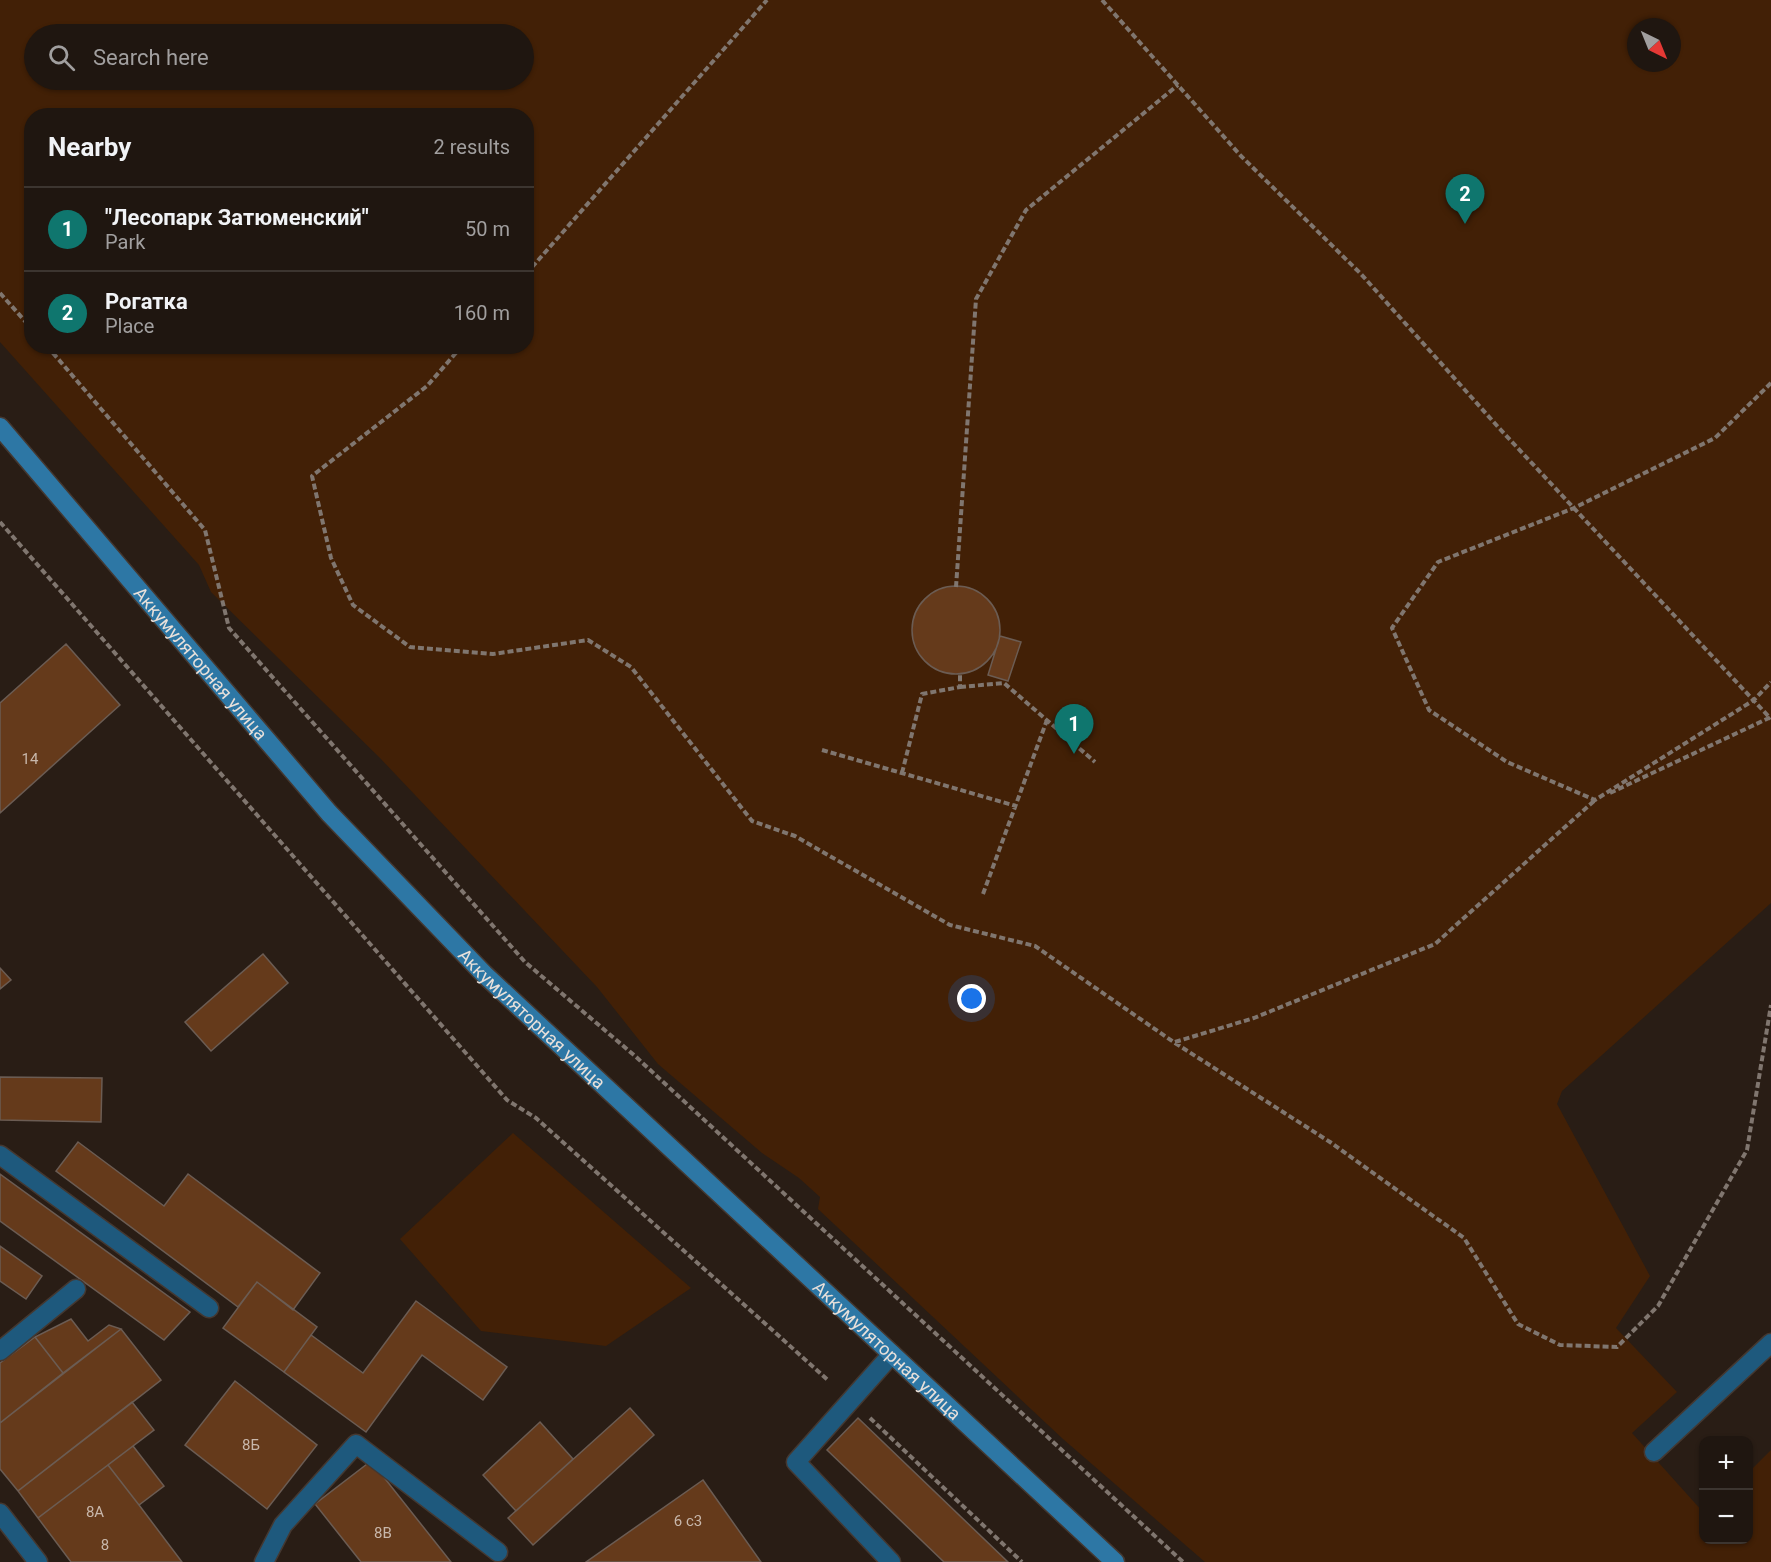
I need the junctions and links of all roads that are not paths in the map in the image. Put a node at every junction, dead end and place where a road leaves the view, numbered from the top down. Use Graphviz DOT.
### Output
graph roads {
  1 [pos="0,427"];
  2 [pos="0,1155"];
  3 [pos="76,1289"];
  4 [pos="209,1308"];
  5 [pos="1770,1347"];
  6 [pos="0,1351"];
  7 [pos="892,1354"];
  8 [pos="1654,1452"];
  9 [pos="0,1513"];
  10 [pos="498,1552"];
  11 [pos="38,1562"];
  12 [pos="264,1562"];
  13 [pos="891,1562"];
  14 [pos="1115,1562"];
  1 -- 7 [label="street, Аккумуляторная улица"];
  2 -- 4 [label="lane"];
  3 -- 6 [label="lane"];
  5 -- 8 [label="lane"];
  7 -- 13 [label="lane"];
  7 -- 14 [label="street, Аккумуляторная улица"];
  9 -- 11 [label="lane"];
  10 -- 12 [label="lane"];
}
